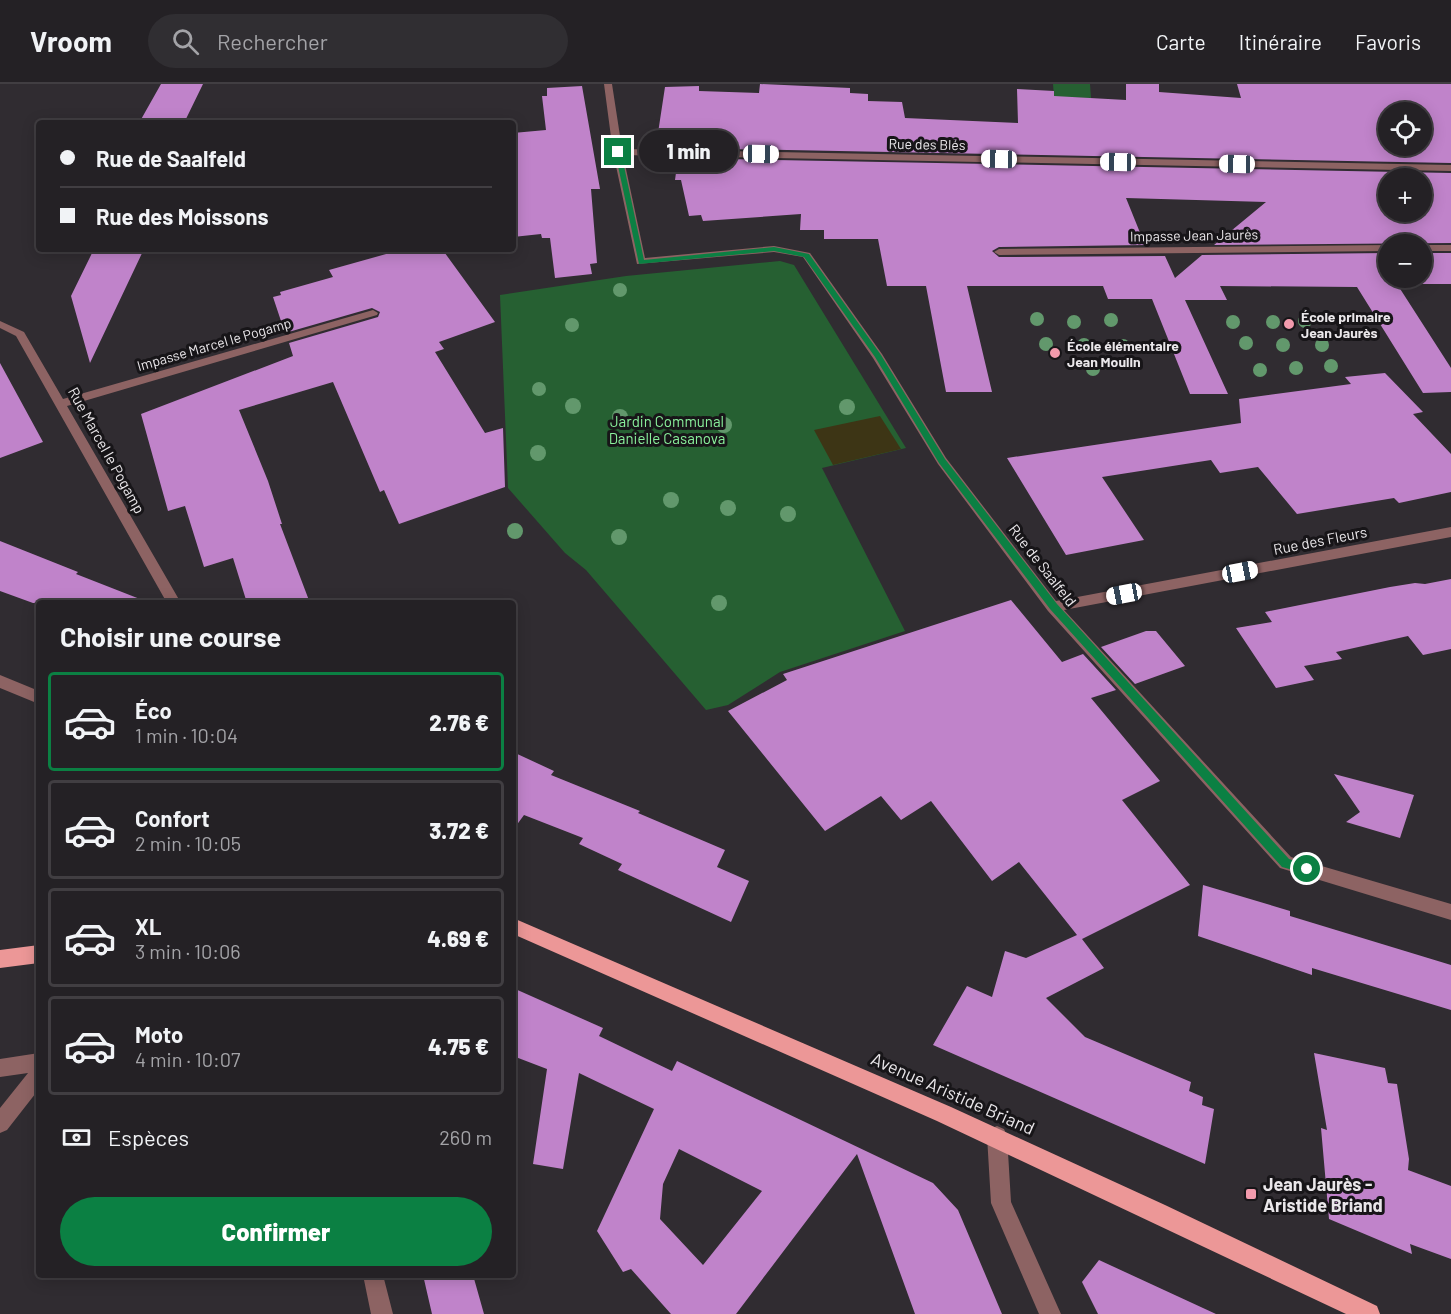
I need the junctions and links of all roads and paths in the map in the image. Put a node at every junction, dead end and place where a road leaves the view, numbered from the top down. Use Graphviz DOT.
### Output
graph roads {
  1 [pos="608,84"];
  2 [pos="618,152"];
  3 [pos="1451,168"];
  4 [pos="1378,248"];
  5 [pos="1432,248"];
  6 [pos="1451,248"];
  7 [pos="999,252"];
  8 [pos="374,313"];
  9 [pos="0,324"];
  10 [pos="62,403"];
  11 [pos="1451,532"];
  12 [pos="172,600"];
  13 [pos="1053,607"];
  14 [pos="0,681"];
  15 [pos="36,697"];
  16 [pos="1451,912"];
  17 [pos="516,927"];
  18 [pos="36,954"];
  19 [pos="0,959"];
  20 [pos="36,1062"];
  21 [pos="0,1068"];
  22 [pos="36,1078"];
  23 [pos="0,1123"];
  24 [pos="997,1136"];
  25 [pos="374,1278"];
  26 [pos="382,1314"];
  27 [pos="1050,1314"];
  28 [pos="1369,1314"];
  1 -- 2 [label="street"];
  2 -- 3 [label="street, Rue des Blés"];
  2 -- 13 [label="street, Rue de Saalfeld"];
  4 -- 7 [label="street, Impasse Jean Jaurès"];
  5 -- 6 [label="street"];
  8 -- 10 [label="street, Impasse Marcel le Pogamp"];
  9 -- 10 [label="street, Rue Marcel le Pogamp"];
  10 -- 12 [label="street, Rue Marcel le Pogamp"];
  11 -- 13 [label="street, Rue des Fleurs"];
  13 -- 16 [label="street, Rue de Saalfeld"];
  14 -- 15 [label="street"];
  17 -- 24 [label="main road, Avenue Aristide Briand"];
  18 -- 19 [label="main road"];
  20 -- 21 [label="street"];
  22 -- 23 [label="street"];
  24 -- 27 [label="street"];
  24 -- 28 [label="main road, Avenue Aristide Briand"];
  25 -- 26 [label="street"];
}
